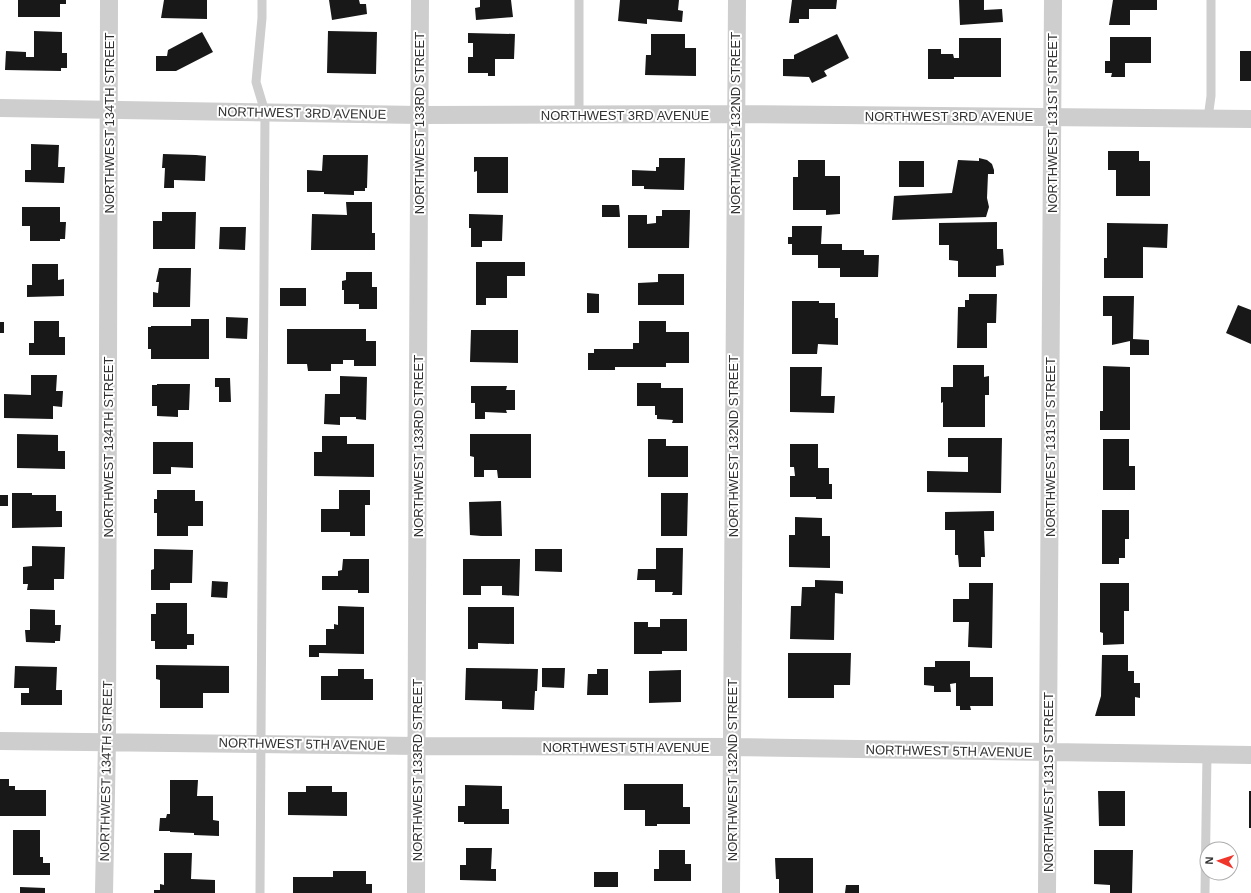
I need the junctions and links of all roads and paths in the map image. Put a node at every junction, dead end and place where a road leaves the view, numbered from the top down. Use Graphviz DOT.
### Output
graph roads {
  1 [pos="109,0"];
  2 [pos="262,0"];
  3 [pos="420,0"];
  4 [pos="579,0"];
  5 [pos="736,0"];
  6 [pos="1053,0"];
  7 [pos="1211,0"];
  8 [pos="0,108"];
  9 [pos="108,110"];
  10 [pos="264,112"];
  11 [pos="579,114"];
  12 [pos="735,114"];
  13 [pos="419,115"];
  14 [pos="1052,116"];
  15 [pos="1208,118"];
  16 [pos="1251,119"];
  17 [pos="0,741"];
  18 [pos="107,741"];
  19 [pos="261,743"];
  20 [pos="418,746"];
  21 [pos="732,747"];
  22 [pos="1048,752"];
  23 [pos="1207,754"];
  24 [pos="1251,755"];
  25 [pos="104,893"];
  26 [pos="260,893"];
  27 [pos="416,893"];
  28 [pos="731,893"];
  29 [pos="1047,893"];
  30 [pos="1205,893"];
  1 -- 9 [label="street, NORTHWEST 134TH STREET"];
  2 -- 10 [label="lane"];
  3 -- 13 [label="street, NORTHWEST 133RD STREET"];
  4 -- 11 [label="lane"];
  5 -- 12 [label="street, NORTHWEST 132ND STREET"];
  6 -- 14 [label="street, NORTHWEST 131ST STREET"];
  7 -- 15 [label="lane"];
  8 -- 9 [label="street, NORTHWEST 3RD AVENUE"];
  9 -- 10 [label="street, NORTHWEST 3RD AVENUE"];
  9 -- 18 [label="street, NORTHWEST 134TH STREET"];
  10 -- 13 [label="street, NORTHWEST 3RD AVENUE"];
  10 -- 19 [label="lane"];
  11 -- 12 [label="street, NORTHWEST 3RD AVENUE"];
  11 -- 13 [label="street, NORTHWEST 3RD AVENUE"];
  12 -- 14 [label="street, NORTHWEST 3RD AVENUE"];
  12 -- 21 [label="street, NORTHWEST 132ND STREET"];
  13 -- 20 [label="street, NORTHWEST 133RD STREET"];
  14 -- 15 [label="street, NORTHWEST 3RD AVENUE"];
  14 -- 22 [label="street, NORTHWEST 131ST STREET"];
  15 -- 16 [label="street, NORTHWEST 3RD AVENUE"];
  17 -- 18 [label="street, NORTHWEST 5TH AVENUE"];
  18 -- 19 [label="street, NORTHWEST 5TH AVENUE"];
  18 -- 25 [label="street, NORTHWEST 134TH STREET"];
  19 -- 20 [label="street, NORTHWEST 5TH AVENUE"];
  19 -- 26 [label="lane"];
  20 -- 21 [label="street, NORTHWEST 5TH AVENUE"];
  20 -- 27 [label="street, NORTHWEST 133RD STREET"];
  21 -- 22 [label="street, NORTHWEST 5TH AVENUE"];
  21 -- 28 [label="street, NORTHWEST 132ND STREET"];
  22 -- 23 [label="street, NORTHWEST 5TH AVENUE"];
  22 -- 29 [label="street, NORTHWEST 131ST STREET"];
  23 -- 24 [label="street, NORTHWEST 5TH AVENUE"];
  23 -- 30 [label="lane"];
}
